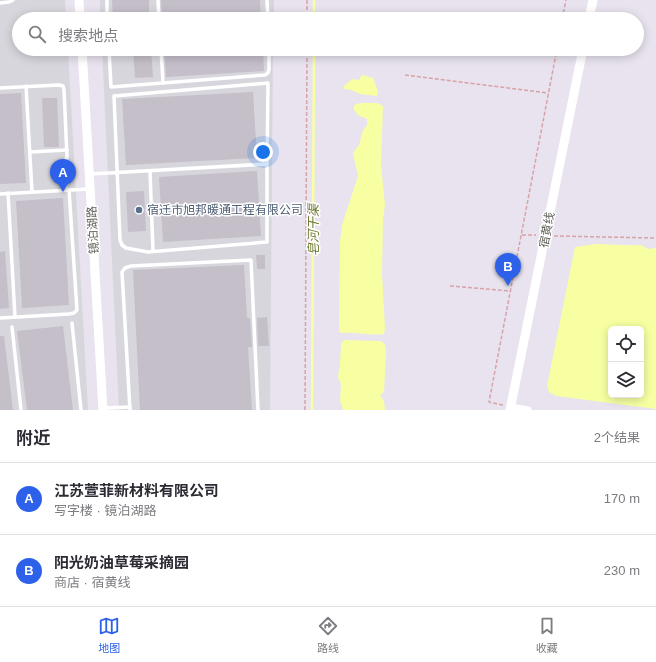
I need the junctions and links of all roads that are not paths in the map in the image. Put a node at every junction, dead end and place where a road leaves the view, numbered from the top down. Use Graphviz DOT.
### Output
graph roads {
  1 [pos="13,0"];
  2 [pos="79,0"];
  3 [pos="106,0"];
  4 [pos="158,0"];
  5 [pos="267,0"];
  6 [pos="593,0"];
  7 [pos="0,3"];
  8 [pos="80,12"];
  9 [pos="107,12"];
  10 [pos="159,12"];
  11 [pos="268,12"];
  12 [pos="590,12"];
  13 [pos="82,56"];
  14 [pos="109,56"];
  15 [pos="161,56"];
  16 [pos="269,56"];
  17 [pos="582,56"];
  18 [pos="163,83"];
  19 [pos="26,86"];
  20 [pos="0,88"];
  21 [pos="67,150"];
  22 [pos="30,152"];
  23 [pos="267,164"];
  24 [pos="150,171"];
  25 [pos="117,173"];
  26 [pos="89,174"];
  27 [pos="90,189"];
  28 [pos="68,190"];
  29 [pos="32,192"];
  30 [pos="8,193"];
  31 [pos="0,194"];
  32 [pos="154,251"];
  33 [pos="15,317"];
  34 [pos="0,318"];
  35 [pos="72,323"];
  36 [pos="12,327"];
  37 [pos="130,408"];
  38 [pos="511,408"];
  39 [pos="103,409"];
  40 [pos="21,410"];
  41 [pos="81,410"];
  42 [pos="258,410"];
  43 [pos="528,410"];
  1 -- 7 [label="lane"];
  2 -- 8 [label="main road"];
  3 -- 9 [label="lane"];
  4 -- 10 [label="lane"];
  5 -- 11 [label="lane"];
  6 -- 12 [label="main road"];
  13 -- 26 [label="main road, 镜泊湖路"];
  14 -- 18 [label="lane"];
  15 -- 18 [label="lane"];
  16 -- 18 [label="lane"];
  17 -- 38 [label="main road, 宿黄线"];
  19 -- 20 [label="lane"];
  19 -- 21 [label="lane"];
  19 -- 22 [label="lane"];
  21 -- 22 [label="lane"];
  21 -- 28 [label="lane"];
  22 -- 29 [label="lane"];
  23 -- 24 [label="lane"];
  23 -- 25 [label="lane"];
  23 -- 32 [label="lane"];
  24 -- 25 [label="lane"];
  24 -- 32 [label="lane"];
  25 -- 26 [label="lane"];
  25 -- 32 [label="lane"];
  26 -- 27 [label="main road, 镜泊湖路"];
  27 -- 28 [label="lane"];
  27 -- 39 [label="main road, 镜泊湖路"];
  28 -- 29 [label="lane"];
  28 -- 33 [label="lane"];
  29 -- 30 [label="lane"];
  30 -- 31 [label="lane"];
  30 -- 33 [label="lane"];
  33 -- 34 [label="lane"];
  35 -- 41 [label="lane"];
  36 -- 40 [label="lane"];
  37 -- 39 [label="lane"];
  37 -- 42 [label="lane"];
  38 -- 43 [label="street"];
}
